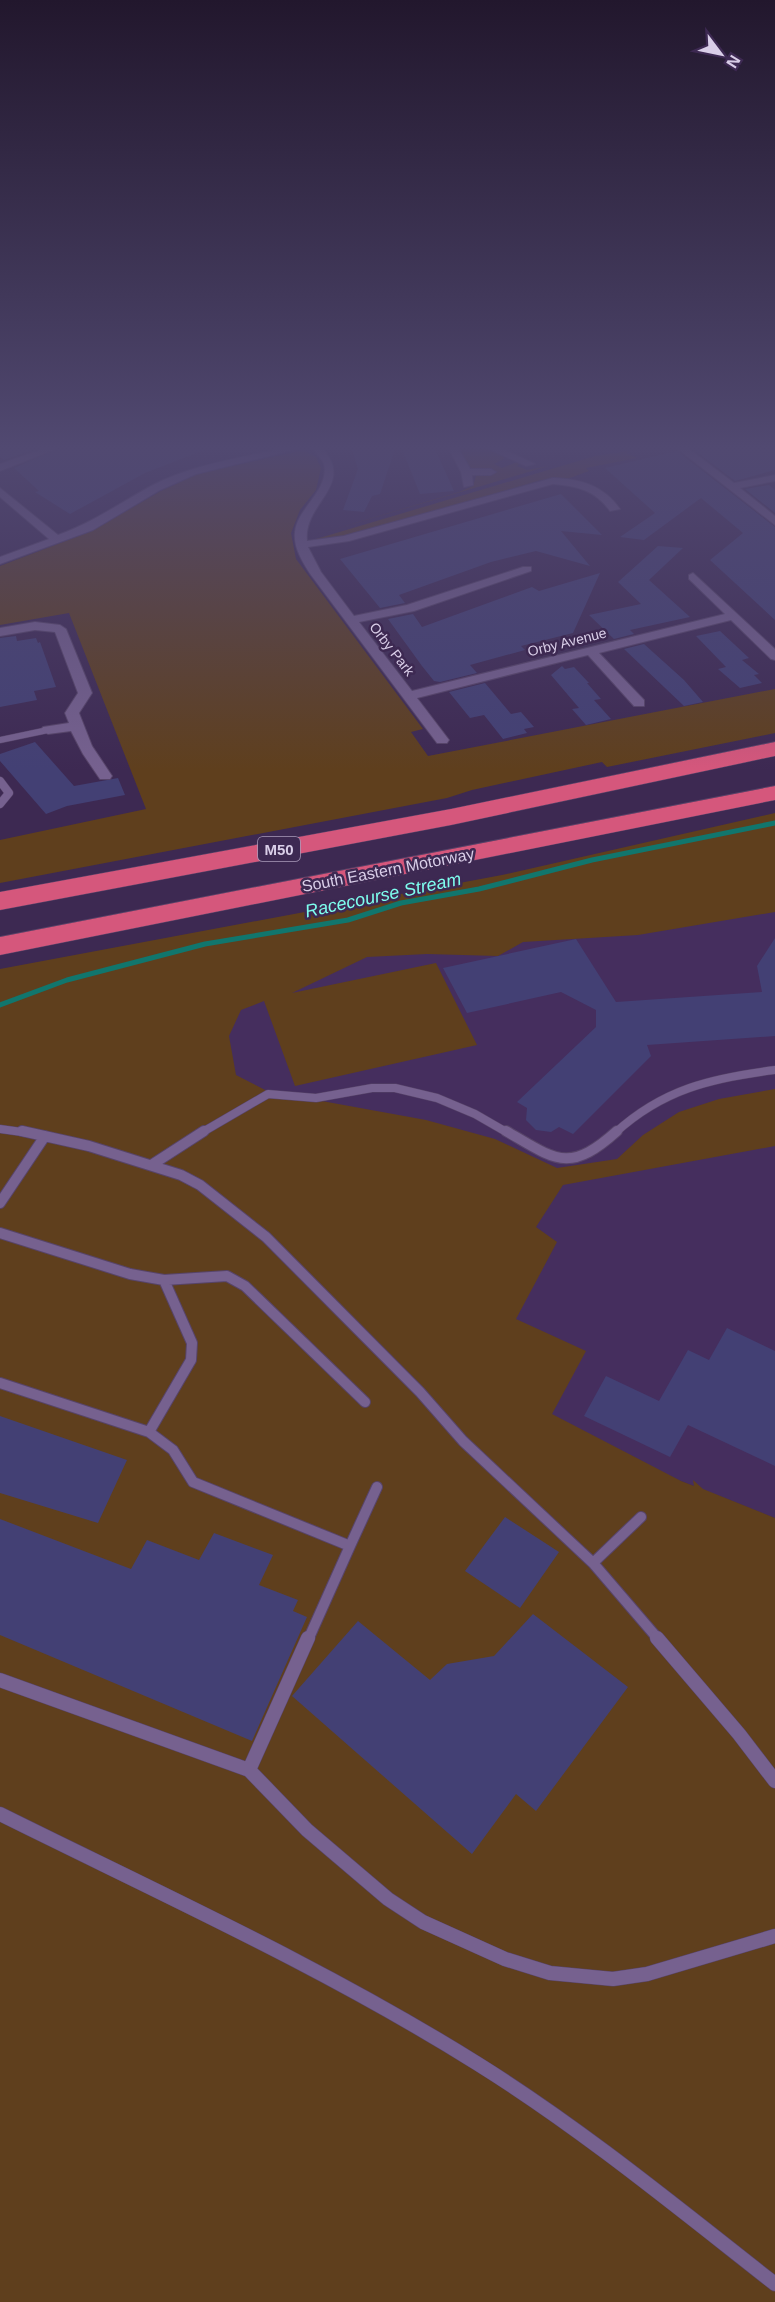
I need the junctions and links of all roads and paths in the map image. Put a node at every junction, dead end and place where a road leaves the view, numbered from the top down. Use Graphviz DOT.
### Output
graph roads {
  1 [pos="307,556"];
  2 [pos="527,569"];
  3 [pos="693,577"];
  4 [pos="732,616"];
  5 [pos="351,620"];
  6 [pos="0,632"];
  7 [pos="591,651"];
  8 [pos="775,656"];
  9 [pos="409,696"];
  10 [pos="639,703"];
  11 [pos="76,726"];
  12 [pos="48,730"];
  13 [pos="0,740"];
  14 [pos="442,740"];
  15 [pos="775,749"];
  16 [pos="105,776"];
  17 [pos="0,781"];
  18 [pos="775,793"];
  19 [pos="0,804"];
  20 [pos="0,902"];
  21 [pos="0,946"];
  22 [pos="775,1070"];
  23 [pos="0,1129"];
  24 [pos="45,1136"];
  25 [pos="153,1164"];
  26 [pos="0,1203"];
  27 [pos="0,1233"];
  28 [pos="164,1280"];
  29 [pos="0,1383"];
  30 [pos="365,1402"];
  31 [pos="149,1432"];
  32 [pos="377,1487"];
  33 [pos="641,1516"];
  34 [pos="350,1546"];
  35 [pos="592,1563"];
  36 [pos="0,1680"];
  37 [pos="249,1770"];
  38 [pos="775,1781"];
  39 [pos="0,1815"];
  40 [pos="775,1936"];
  41 [pos="775,2284"];
  1 -- 5 [label="street, Orby Park"];
  2 -- 5 [label="street"];
  3 -- 4 [label="street"];
  4 -- 7 [label="street, Orby Avenue"];
  4 -- 8 [label="street"];
  5 -- 9 [label="street, Orby Park"];
  6 -- 11 [label="street"];
  7 -- 9 [label="street, Orby Avenue"];
  7 -- 10 [label="street"];
  9 -- 14 [label="street, Orby Park"];
  11 -- 12 [label="street"];
  11 -- 16 [label="street"];
  12 -- 13 [label="lane"];
  15 -- 20 [label="highway, M50"];
  17 -- 19 [label="lane"];
  18 -- 21 [label="highway, South Eastern Motorway"];
  22 -- 25 [label="lane"];
  23 -- 24 [label="lane"];
  24 -- 25 [label="lane"];
  24 -- 26 [label="lane"];
  25 -- 35 [label="lane"];
  27 -- 28 [label="lane"];
  28 -- 30 [label="lane"];
  28 -- 31 [label="lane"];
  29 -- 31 [label="lane"];
  31 -- 34 [label="lane"];
  32 -- 34 [label="lane"];
  33 -- 35 [label="lane"];
  34 -- 37 [label="lane"];
  35 -- 38 [label="lane"];
  36 -- 37 [label="lane"];
  37 -- 40 [label="lane"];
  39 -- 41 [label="lane"];
}
